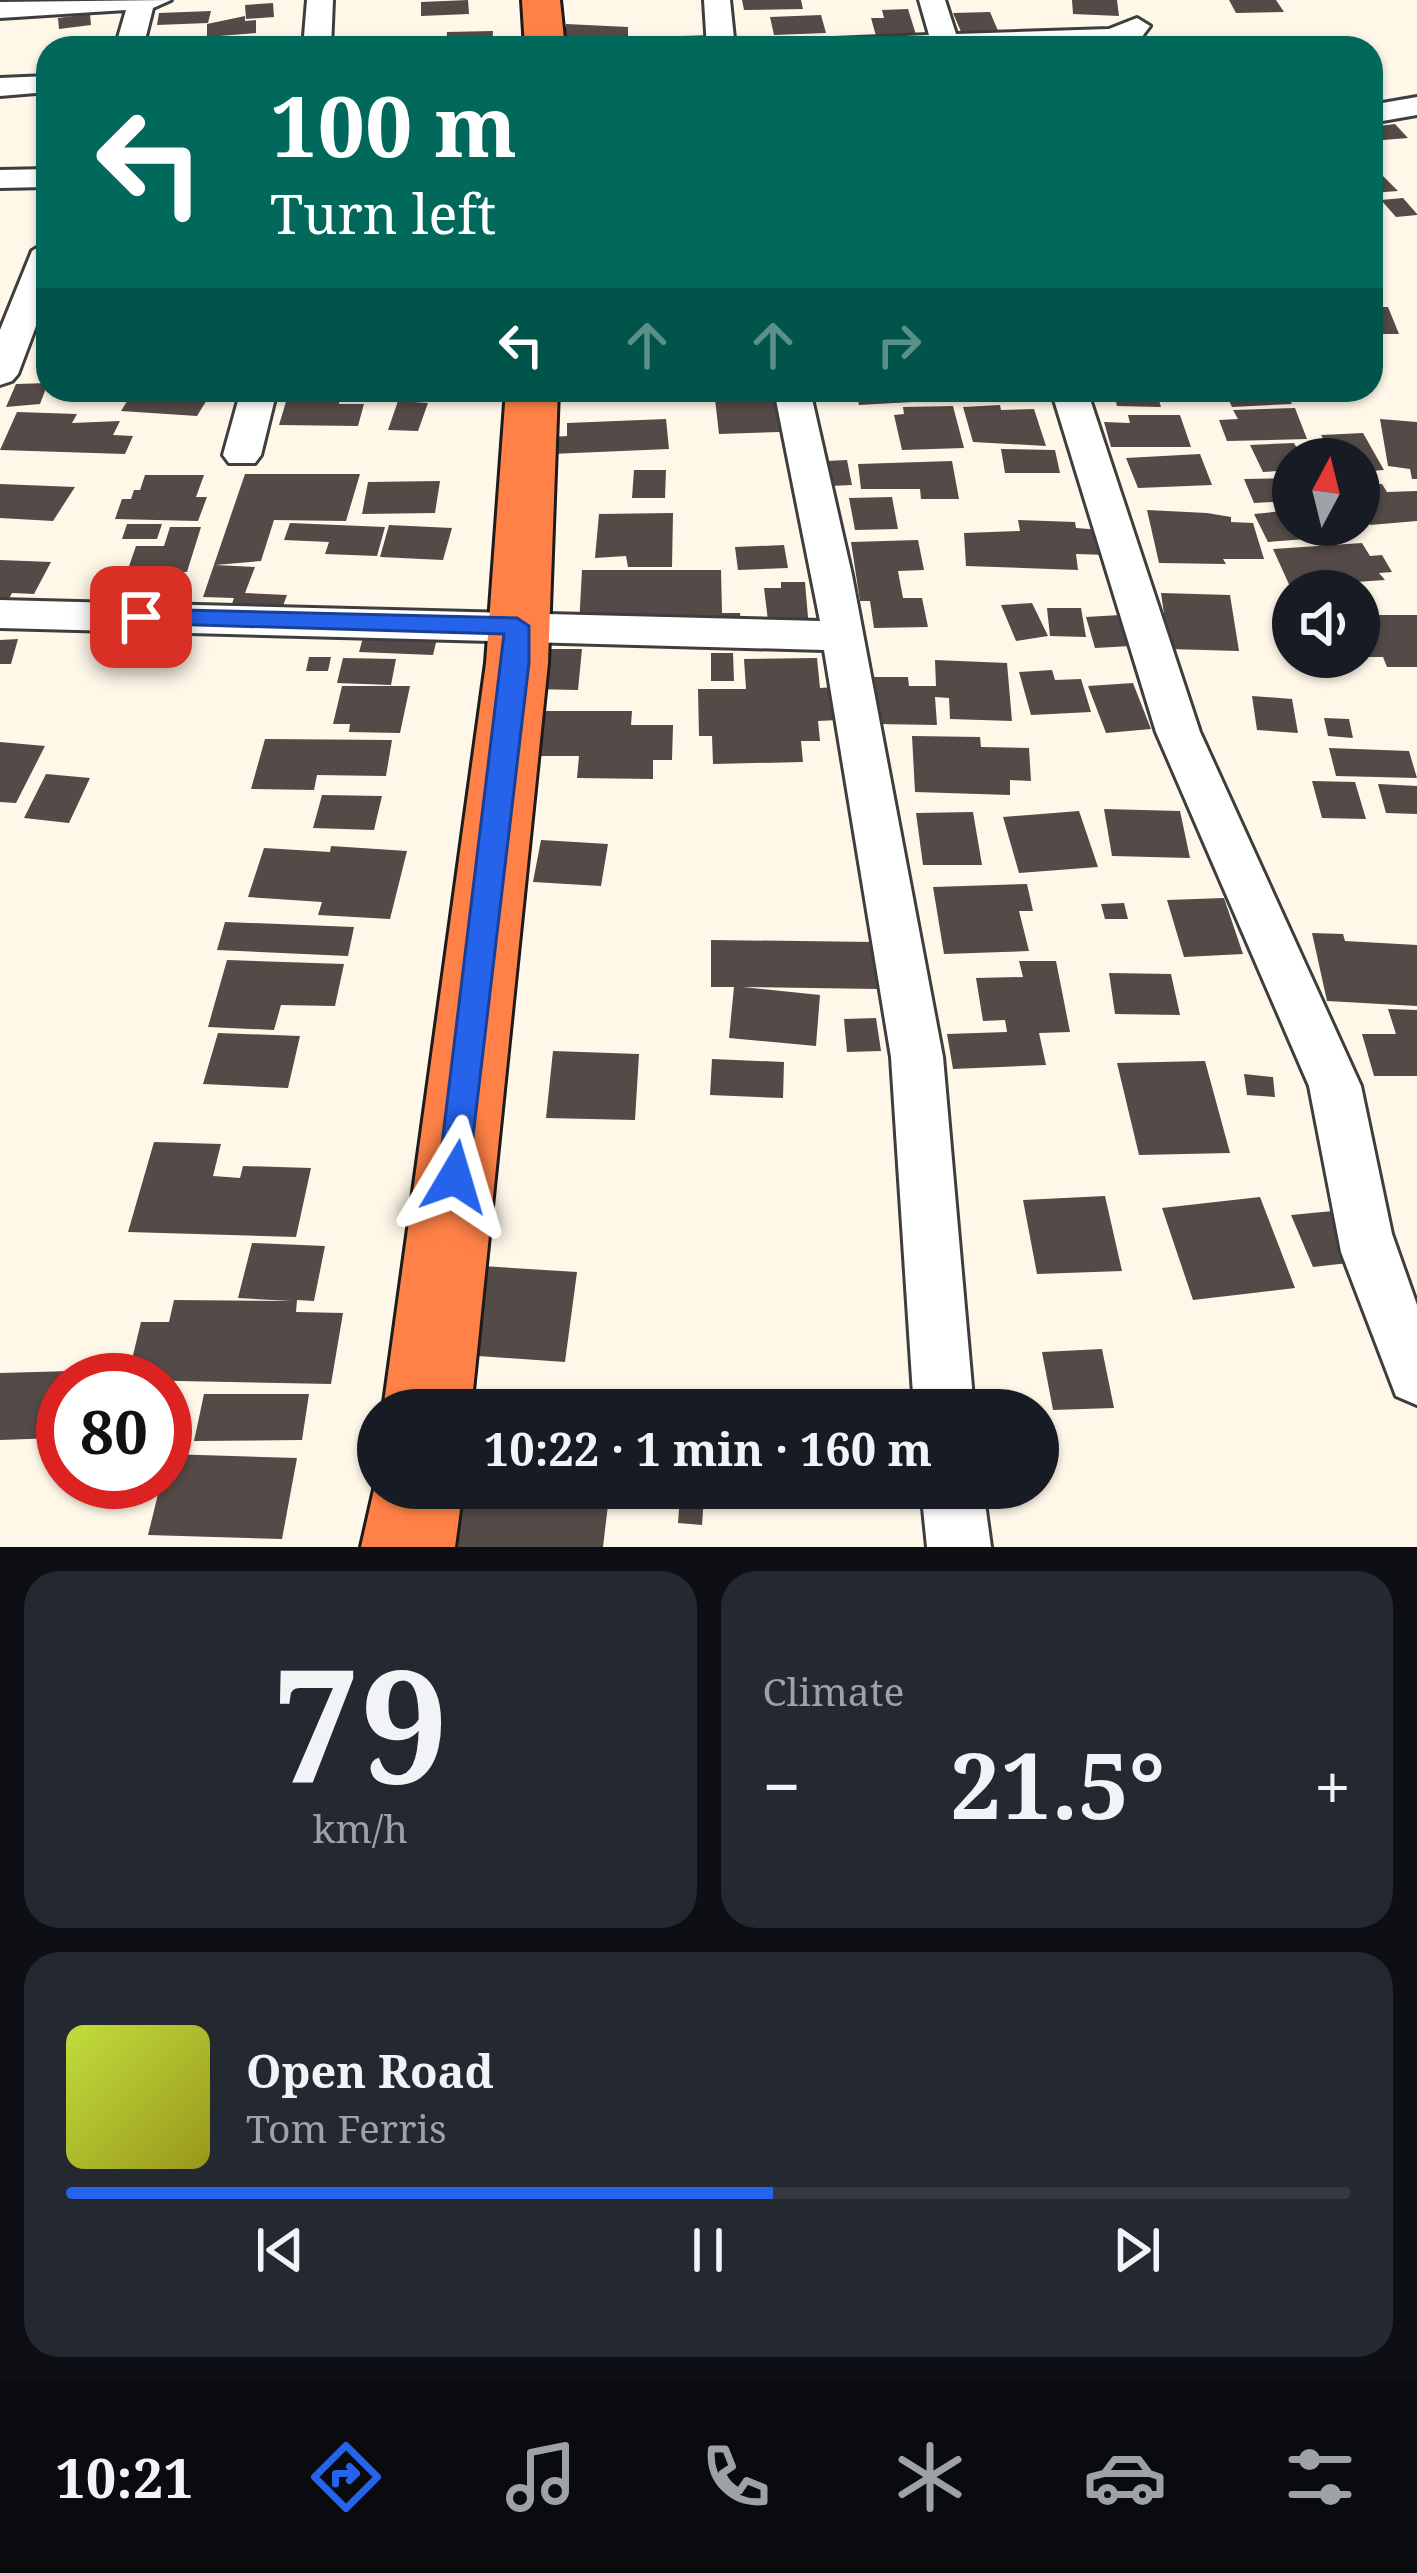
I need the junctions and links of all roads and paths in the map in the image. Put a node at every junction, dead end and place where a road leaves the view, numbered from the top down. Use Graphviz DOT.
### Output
graph roads {
  1 [pos="158,0"];
  2 [pos="320,0"];
  3 [pos="541,0"];
  4 [pos="717,0"];
  5 [pos="932,0"];
  6 [pos="142,1"];
  7 [pos="0,10"];
  8 [pos="1137,26"];
  9 [pos="132,36"];
  10 [pos="317,36"];
  11 [pos="544,36"];
  12 [pos="720,36"];
  13 [pos="942,36"];
  14 [pos="1113,36"];
  15 [pos="36,85"];
  16 [pos="0,87"];
  17 [pos="1417,106"];
  18 [pos="1383,112"];
  19 [pos="36,178"];
  20 [pos="0,179"];
  21 [pos="25,297"];
  22 [pos="0,374"];
  23 [pos="256,402"];
  24 [pos="531,402"];
  25 [pos="794,402"];
  26 [pos="1073,402"];
  27 [pos="242,455"];
  28 [pos="0,614"];
  29 [pos="517,626"];
  30 [pos="842,637"];
  31 [pos="1417,1376"];
  32 [pos="431,1389"];
  33 [pos="942,1389"];
  34 [pos="414,1509"];
  35 [pos="954,1509"];
  36 [pos="408,1547"];
  37 [pos="959,1547"];
  1 -- 6 [label="street"];
  2 -- 10 [label="street"];
  3 -- 11 [label="highway"];
  4 -- 12 [label="street"];
  5 -- 13 [label="street"];
  6 -- 7 [label="street"];
  6 -- 9 [label="street"];
  8 -- 14 [label="street"];
  15 -- 16 [label="street"];
  17 -- 18 [label="street"];
  19 -- 20 [label="street"];
  21 -- 22 [label="street"];
  23 -- 27 [label="street"];
  24 -- 29 [label="highway"];
  25 -- 30 [label="street"];
  26 -- 31 [label="street"];
  28 -- 29 [label="street"];
  29 -- 30 [label="street"];
  29 -- 32 [label="highway"];
  30 -- 33 [label="street"];
  34 -- 36 [label="highway"];
  35 -- 37 [label="street"];
}
